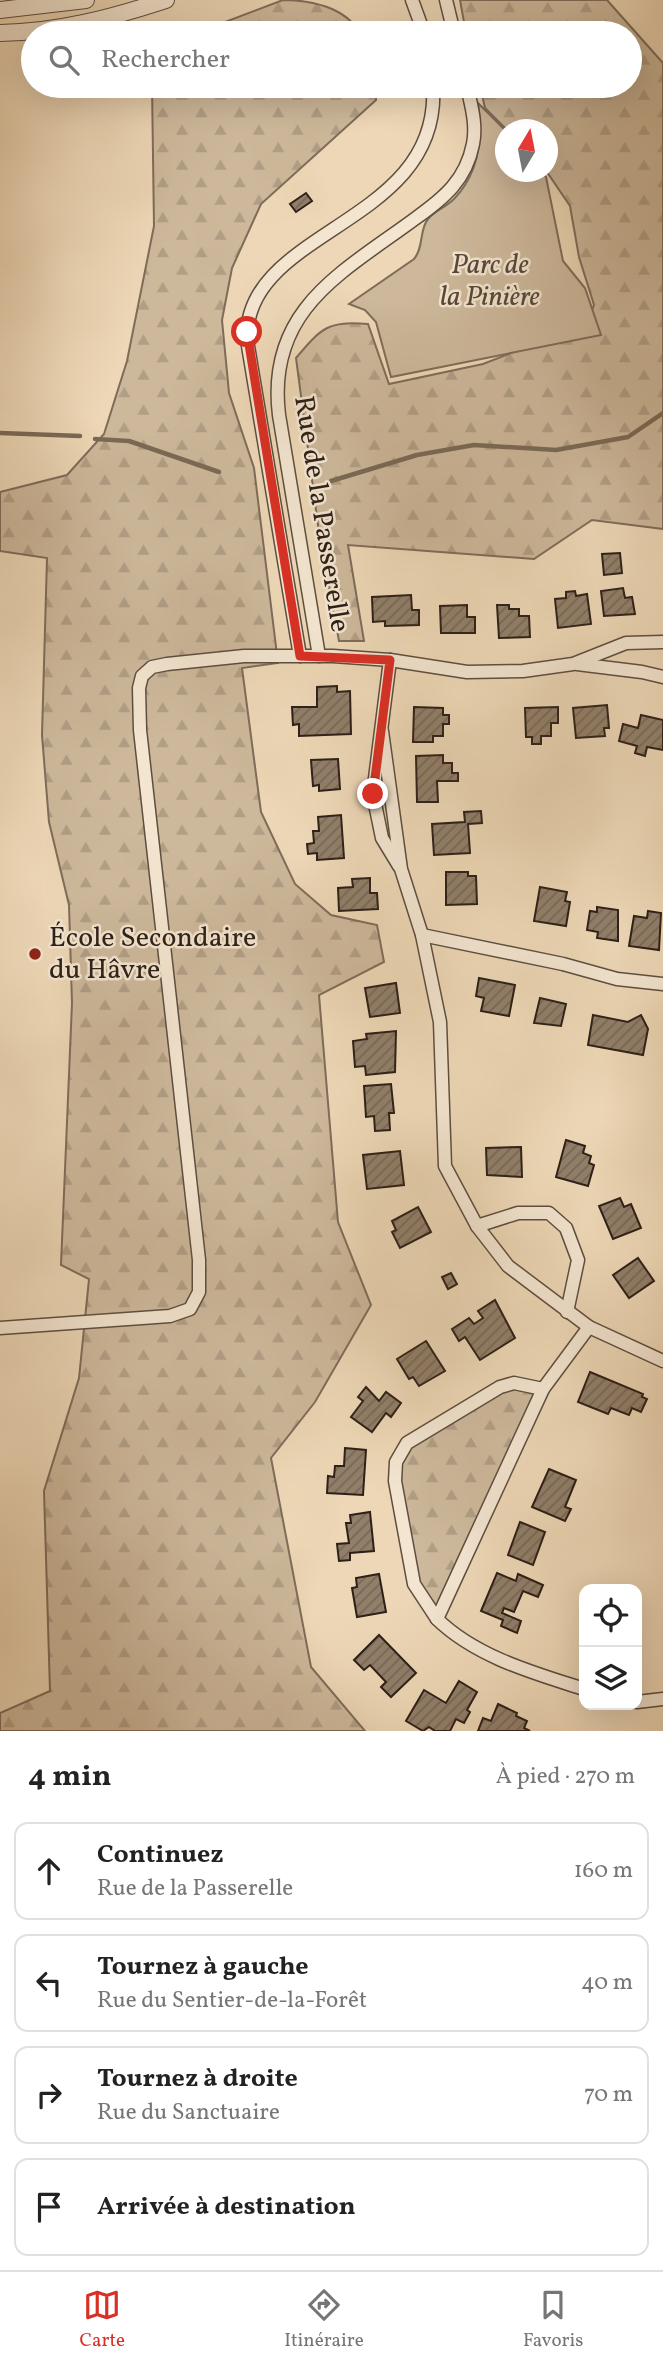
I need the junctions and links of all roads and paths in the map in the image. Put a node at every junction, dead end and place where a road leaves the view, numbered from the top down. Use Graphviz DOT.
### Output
graph roads {
  1 [pos="86,0"];
  2 [pos="166,0"];
  3 [pos="412,0"];
  4 [pos="446,0"];
  5 [pos="0,10"];
  6 [pos="94,21"];
  7 [pos="420,21"];
  8 [pos="451,21"];
  9 [pos="0,33"];
  10 [pos="21,33"];
  11 [pos="431,98"];
  12 [pos="469,98"];
  13 [pos="663,642"];
  14 [pos="300,656"];
  15 [pos="319,656"];
  16 [pos="390,660"];
  17 [pos="573,664"];
  18 [pos="663,677"];
  19 [pos="382,731"];
  20 [pos="401,869"];
  21 [pos="422,935"];
  22 [pos="663,984"];
  23 [pos="477,1226"];
  24 [pos="568,1312"];
  25 [pos="589,1327"];
  26 [pos="0,1328"];
  27 [pos="663,1361"];
  28 [pos="542,1389"];
  29 [pos="437,1619"];
  30 [pos="579,1687"];
  31 [pos="663,1699"];
  32 [pos="642,1701"];
  1 -- 5 [label="street"];
  2 -- 6 [label="street"];
  3 -- 7 [label="street"];
  4 -- 8 [label="street"];
  9 -- 10 [label="street"];
  11 -- 14 [label="street, Rue de la Passerelle"];
  12 -- 15 [label="street, Rue de la Passerelle"];
  13 -- 17 [label="street"];
  14 -- 15 [label="street"];
  14 -- 26 [label="street"];
  15 -- 16 [label="street"];
  16 -- 17 [label="street"];
  16 -- 19 [label="street"];
  17 -- 18 [label="street"];
  19 -- 20 [label="street"];
  19 -- 20 [label="street"];
  20 -- 21 [label="street"];
  21 -- 22 [label="street"];
  21 -- 23 [label="street"];
  23 -- 24 [label="street"];
  23 -- 24 [label="street"];
  24 -- 25 [label="street"];
  25 -- 27 [label="street"];
  25 -- 28 [label="street"];
  28 -- 29 [label="street"];
  28 -- 29 [label="street"];
  29 -- 30 [label="street"];
  31 -- 32 [label="street"];
}
